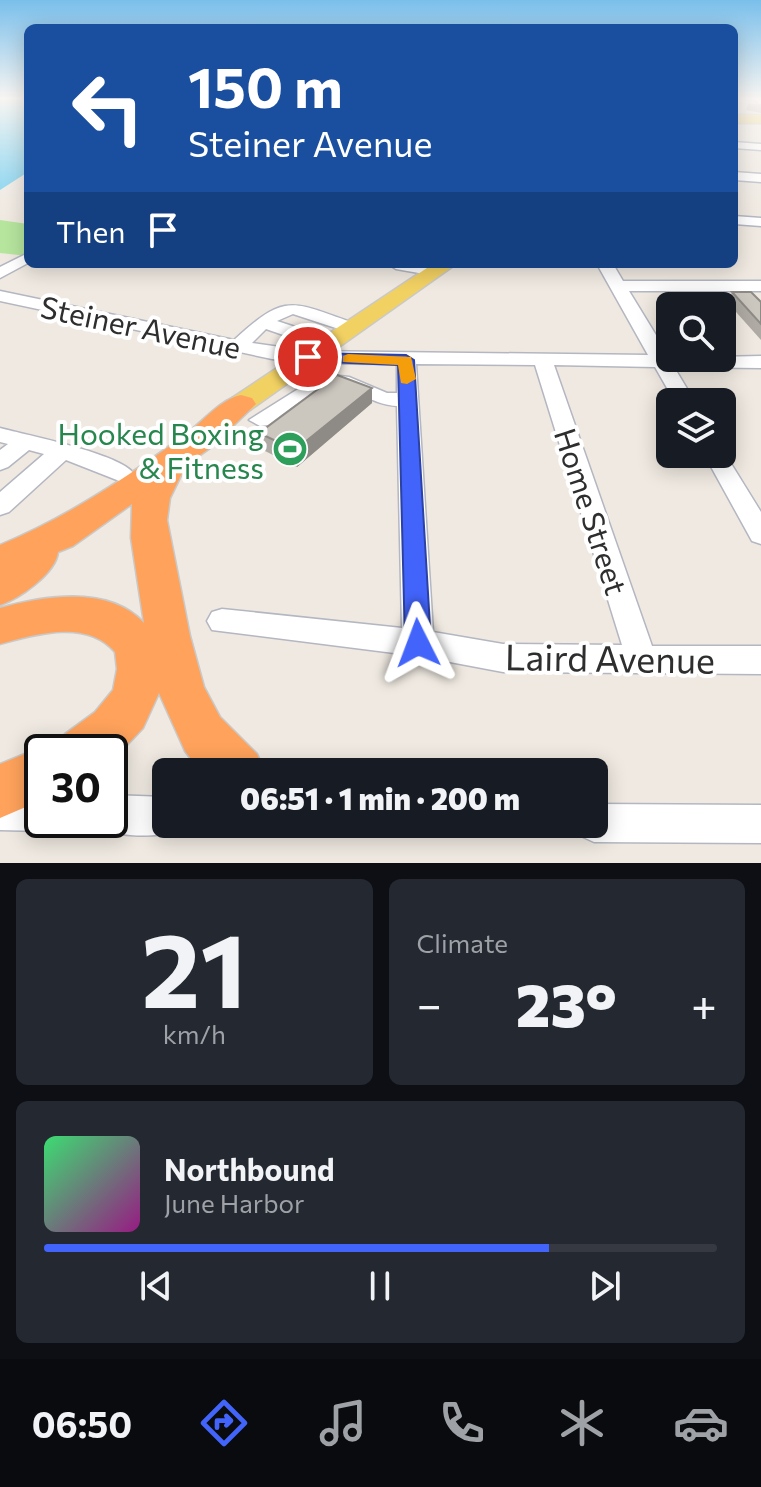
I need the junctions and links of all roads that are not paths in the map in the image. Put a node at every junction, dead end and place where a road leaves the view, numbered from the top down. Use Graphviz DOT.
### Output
graph roads {
  1 [pos="738,145"];
  2 [pos="761,147"];
  3 [pos="738,176"];
  4 [pos="761,178"];
  5 [pos="738,220"];
  6 [pos="761,222"];
  7 [pos="24,259"];
  8 [pos="441,268"];
  9 [pos="607,268"];
  10 [pos="0,273"];
  11 [pos="617,286"];
  12 [pos="761,286"];
  13 [pos="0,296"];
  14 [pos="263,322"];
  15 [pos="351,328"];
  16 [pos="238,346"];
  17 [pos="318,350"];
  18 [pos="656,352"];
  19 [pos="406,360"];
  20 [pos="543,361"];
  21 [pos="656,361"];
  22 [pos="736,362"];
  23 [pos="761,362"];
  24 [pos="408,400"];
  25 [pos="244,410"];
  26 [pos="0,435"];
  27 [pos="25,442"];
  28 [pos="61,452"];
  29 [pos="172,460"];
  30 [pos="0,462"];
  31 [pos="723,468"];
  32 [pos="122,474"];
  33 [pos="0,506"];
  34 [pos="761,534"];
  35 [pos="60,536"];
  36 [pos="0,540"];
  37 [pos="0,561"];
  38 [pos="0,589"];
  39 [pos="222,621"];
  40 [pos="0,626"];
  41 [pos="418,643"];
  42 [pos="761,660"];
  43 [pos="642,661"];
  44 [pos="105,734"];
  45 [pos="224,758"];
  46 [pos="24,781"];
  47 [pos="0,791"];
  48 [pos="0,811"];
  49 [pos="24,812"];
  50 [pos="128,815"];
  51 [pos="152,816"];
  52 [pos="608,823"];
  53 [pos="761,824"];
  1 -- 2 [label="street"];
  3 -- 4 [label="street"];
  5 -- 6 [label="street"];
  7 -- 10 [label="street"];
  8 -- 15 [label="main road"];
  9 -- 11 [label="street"];
  11 -- 12 [label="street"];
  11 -- 18 [label="street"];
  13 -- 16 [label="street, Steiner Avenue"];
  14 -- 15 [label="street"];
  14 -- 16 [label="street"];
  14 -- 17 [label="street"];
  15 -- 17 [label="main road"];
  16 -- 17 [label="street, Steiner Avenue"];
  17 -- 19 [label="street, Steiner Avenue"];
  17 -- 25 [label="main road"];
  19 -- 20 [label="street, Steiner Avenue"];
  19 -- 24 [label="street"];
  20 -- 21 [label="street, Steiner Avenue"];
  20 -- 43 [label="street, Home Street"];
  22 -- 23 [label="street, Steiner Avenue"];
  24 -- 25 [label="street"];
  24 -- 41 [label="street"];
  25 -- 29 [label="highway"];
  25 -- 32 [label="highway"];
  26 -- 27 [label="street"];
  27 -- 28 [label="street"];
  27 -- 30 [label="street"];
  28 -- 32 [label="street"];
  28 -- 33 [label="street"];
  29 -- 35 [label="highway"];
  29 -- 45 [label="highway"];
  31 -- 34 [label="street"];
  32 -- 36 [label="highway"];
  35 -- 37 [label="highway"];
  35 -- 38 [label="highway"];
  39 -- 41 [label="street, Laird Avenue"];
  40 -- 44 [label="highway"];
  41 -- 43 [label="street, Laird Avenue"];
  42 -- 43 [label="street, Laird Avenue"];
  46 -- 47 [label="highway"];
  48 -- 49 [label="street"];
  50 -- 51 [label="street"];
  52 -- 53 [label="street"];
}
